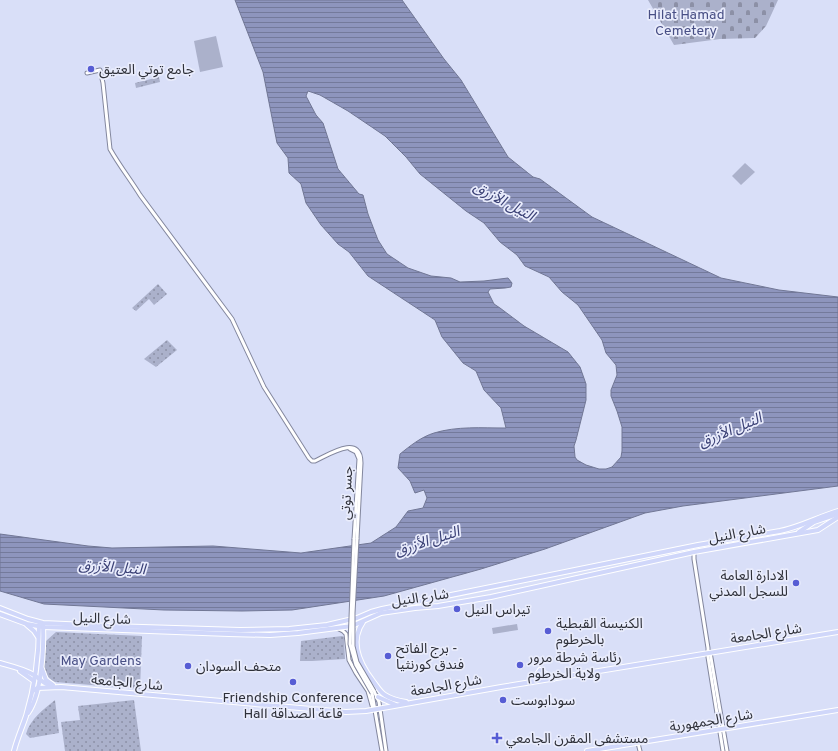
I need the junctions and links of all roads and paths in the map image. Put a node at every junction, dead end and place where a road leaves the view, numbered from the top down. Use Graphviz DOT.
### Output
graph roads {
  1 [pos="87,73"];
  2 [pos="838,514"];
  3 [pos="795,534"];
  4 [pos="726,540"];
  5 [pos="725,546"];
  6 [pos="693,552"];
  7 [pos="0,608"];
  8 [pos="0,614"];
  9 [pos="365,619"];
  10 [pos="27,624"];
  11 [pos="41,625"];
  12 [pos="72,626"];
  13 [pos="54,627"];
  14 [pos="337,628"];
  15 [pos="289,629"];
  16 [pos="229,632"];
  17 [pos="838,632"];
  18 [pos="290,634"];
  19 [pos="41,638"];
  20 [pos="709,653"];
  21 [pos="0,663"];
  22 [pos="39,666"];
  23 [pos="19,669"];
  24 [pos="27,672"];
  25 [pos="35,678"];
  26 [pos="39,679"];
  27 [pos="553,679"];
  28 [pos="532,682"];
  29 [pos="56,687"];
  30 [pos="37,688"];
  31 [pos="380,690"];
  32 [pos="32,691"];
  33 [pos="375,694"];
  34 [pos="410,702"];
  35 [pos="396,705"];
  36 [pos="376,709"];
  37 [pos="838,710"];
  38 [pos="26,715"];
  39 [pos="721,729"];
  40 [pos="638,743"];
  41 [pos="14,751"];
  42 [pos="382,751"];
  43 [pos="386,751"];
  44 [pos="587,751"];
  45 [pos="640,751"];
  46 [pos="724,751"];
  47 [pos="727,751"];
  1 -- 33 [label="street, جسر توتي, bridge"];
  2 -- 3 [label="main road"];
  2 -- 3 [label="main road, شارع النيل"];
  2 -- 4 [label="main road, شارع النيل"];
  3 -- 5 [label="main road, شارع النيل"];
  4 -- 5 [label="main road"];
  4 -- 15 [label="main road, شارع النيل"];
  5 -- 6 [label="main road, شارع النيل"];
  6 -- 9 [label="main road, شارع النيل"];
  6 -- 20 [label="street"];
  7 -- 11 [label="main road, شارع النيل"];
  8 -- 10 [label="main road, شارع النيل"];
  9 -- 14 [label="main road, شارع النيل"];
  9 -- 31 [label="main road"];
  10 -- 11 [label="main road, شارع النيل"];
  10 -- 19 [label="main road"];
  11 -- 12 [label="main road, شارع النيل"];
  11 -- 13 [label="main road, شارع النيل"];
  11 -- 19 [label="main road"];
  12 -- 13 [label="main road, شارع النيل"];
  12 -- 16 [label="main road, شارع النيل"];
  13 -- 19 [label="main road"];
  14 -- 18 [label="main road, شارع النيل"];
  14 -- 36 [label="street"];
  15 -- 16 [label="main road, شارع النيل"];
  15 -- 18 [label="main road"];
  16 -- 18 [label="main road, شارع النيل"];
  17 -- 20 [label="main road, شارع الجامعة"];
  19 -- 22 [label="main road"];
  20 -- 27 [label="main road, شارع الجامعة"];
  20 -- 39 [label="street"];
  21 -- 23 [label="main road, شارع الجامعة"];
  22 -- 24 [label="main road"];
  22 -- 25 [label="main road"];
  22 -- 26 [label="main road"];
  22 -- 29 [label="main road"];
  23 -- 24 [label="main road, شارع الجامعة"];
  23 -- 25 [label="main road, شارع الجامعة"];
  24 -- 25 [label="main road, شارع الجامعة"];
  25 -- 26 [label="main road, شارع الجامعة"];
  25 -- 32 [label="main road"];
  26 -- 29 [label="main road, شارع الجامعة"];
  26 -- 30 [label="main road"];
  27 -- 28 [label="main road, شارع الجامعة"];
  27 -- 28 [label="main road"];
  28 -- 34 [label="main road, شارع الجامعة"];
  29 -- 30 [label="main road, شارع الجامعة"];
  29 -- 36 [label="main road, شارع الجامعة"];
  30 -- 32 [label="main road, شارع الجامعة"];
  30 -- 38 [label="main road"];
  31 -- 33 [label="street"];
  31 -- 34 [label="main road"];
  32 -- 38 [label="main road"];
  33 -- 35 [label="main road"];
  33 -- 36 [label="street"];
  33 -- 36 [label="street"];
  34 -- 35 [label="main road, شارع الجامعة"];
  35 -- 36 [label="main road, شارع الجامعة"];
  36 -- 42 [label="street"];
  36 -- 43 [label="street"];
  37 -- 39 [label="main road, شارع الجمهورية"];
  38 -- 41 [label="main road"];
  39 -- 40 [label="main road, شارع الجمهورية"];
  39 -- 46 [label="street"];
  39 -- 47 [label="street"];
  40 -- 44 [label="main road, شارع الجمهورية"];
  40 -- 45 [label="street"];
}
